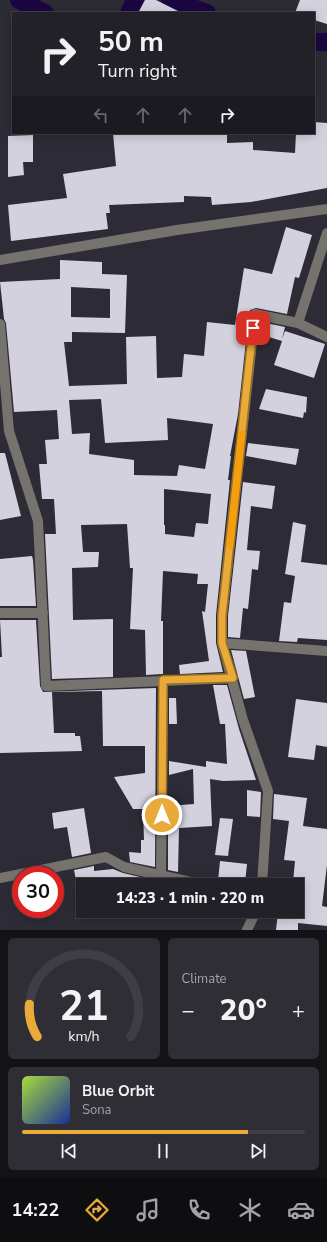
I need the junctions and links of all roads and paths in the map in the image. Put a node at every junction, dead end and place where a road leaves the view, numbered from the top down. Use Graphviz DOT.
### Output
graph roads {
  1 [pos="327,209"];
  2 [pos="327,233"];
  3 [pos="0,260"];
  4 [pos="298,323"];
  5 [pos="0,324"];
  6 [pos="327,337"];
  7 [pos="0,613"];
  8 [pos="43,613"];
  9 [pos="222,643"];
  10 [pos="327,651"];
  11 [pos="233,678"];
  12 [pos="163,680"];
  13 [pos="162,875"];
  14 [pos="0,878"];
  15 [pos="175,878"];
  16 [pos="262,878"];
  17 [pos="253,918"];
  18 [pos="247,930"];
  1 -- 3 [label="street"];
  2 -- 4 [label="street"];
  4 -- 6 [label="street"];
  4 -- 9 [label="street"];
  5 -- 8 [label="street"];
  7 -- 8 [label="street"];
  8 -- 12 [label="street"];
  9 -- 10 [label="street"];
  9 -- 11 [label="street"];
  11 -- 12 [label="street"];
  11 -- 16 [label="street"];
  12 -- 13 [label="street"];
  13 -- 14 [label="street"];
  13 -- 15 [label="street"];
  17 -- 18 [label="street"];
}
